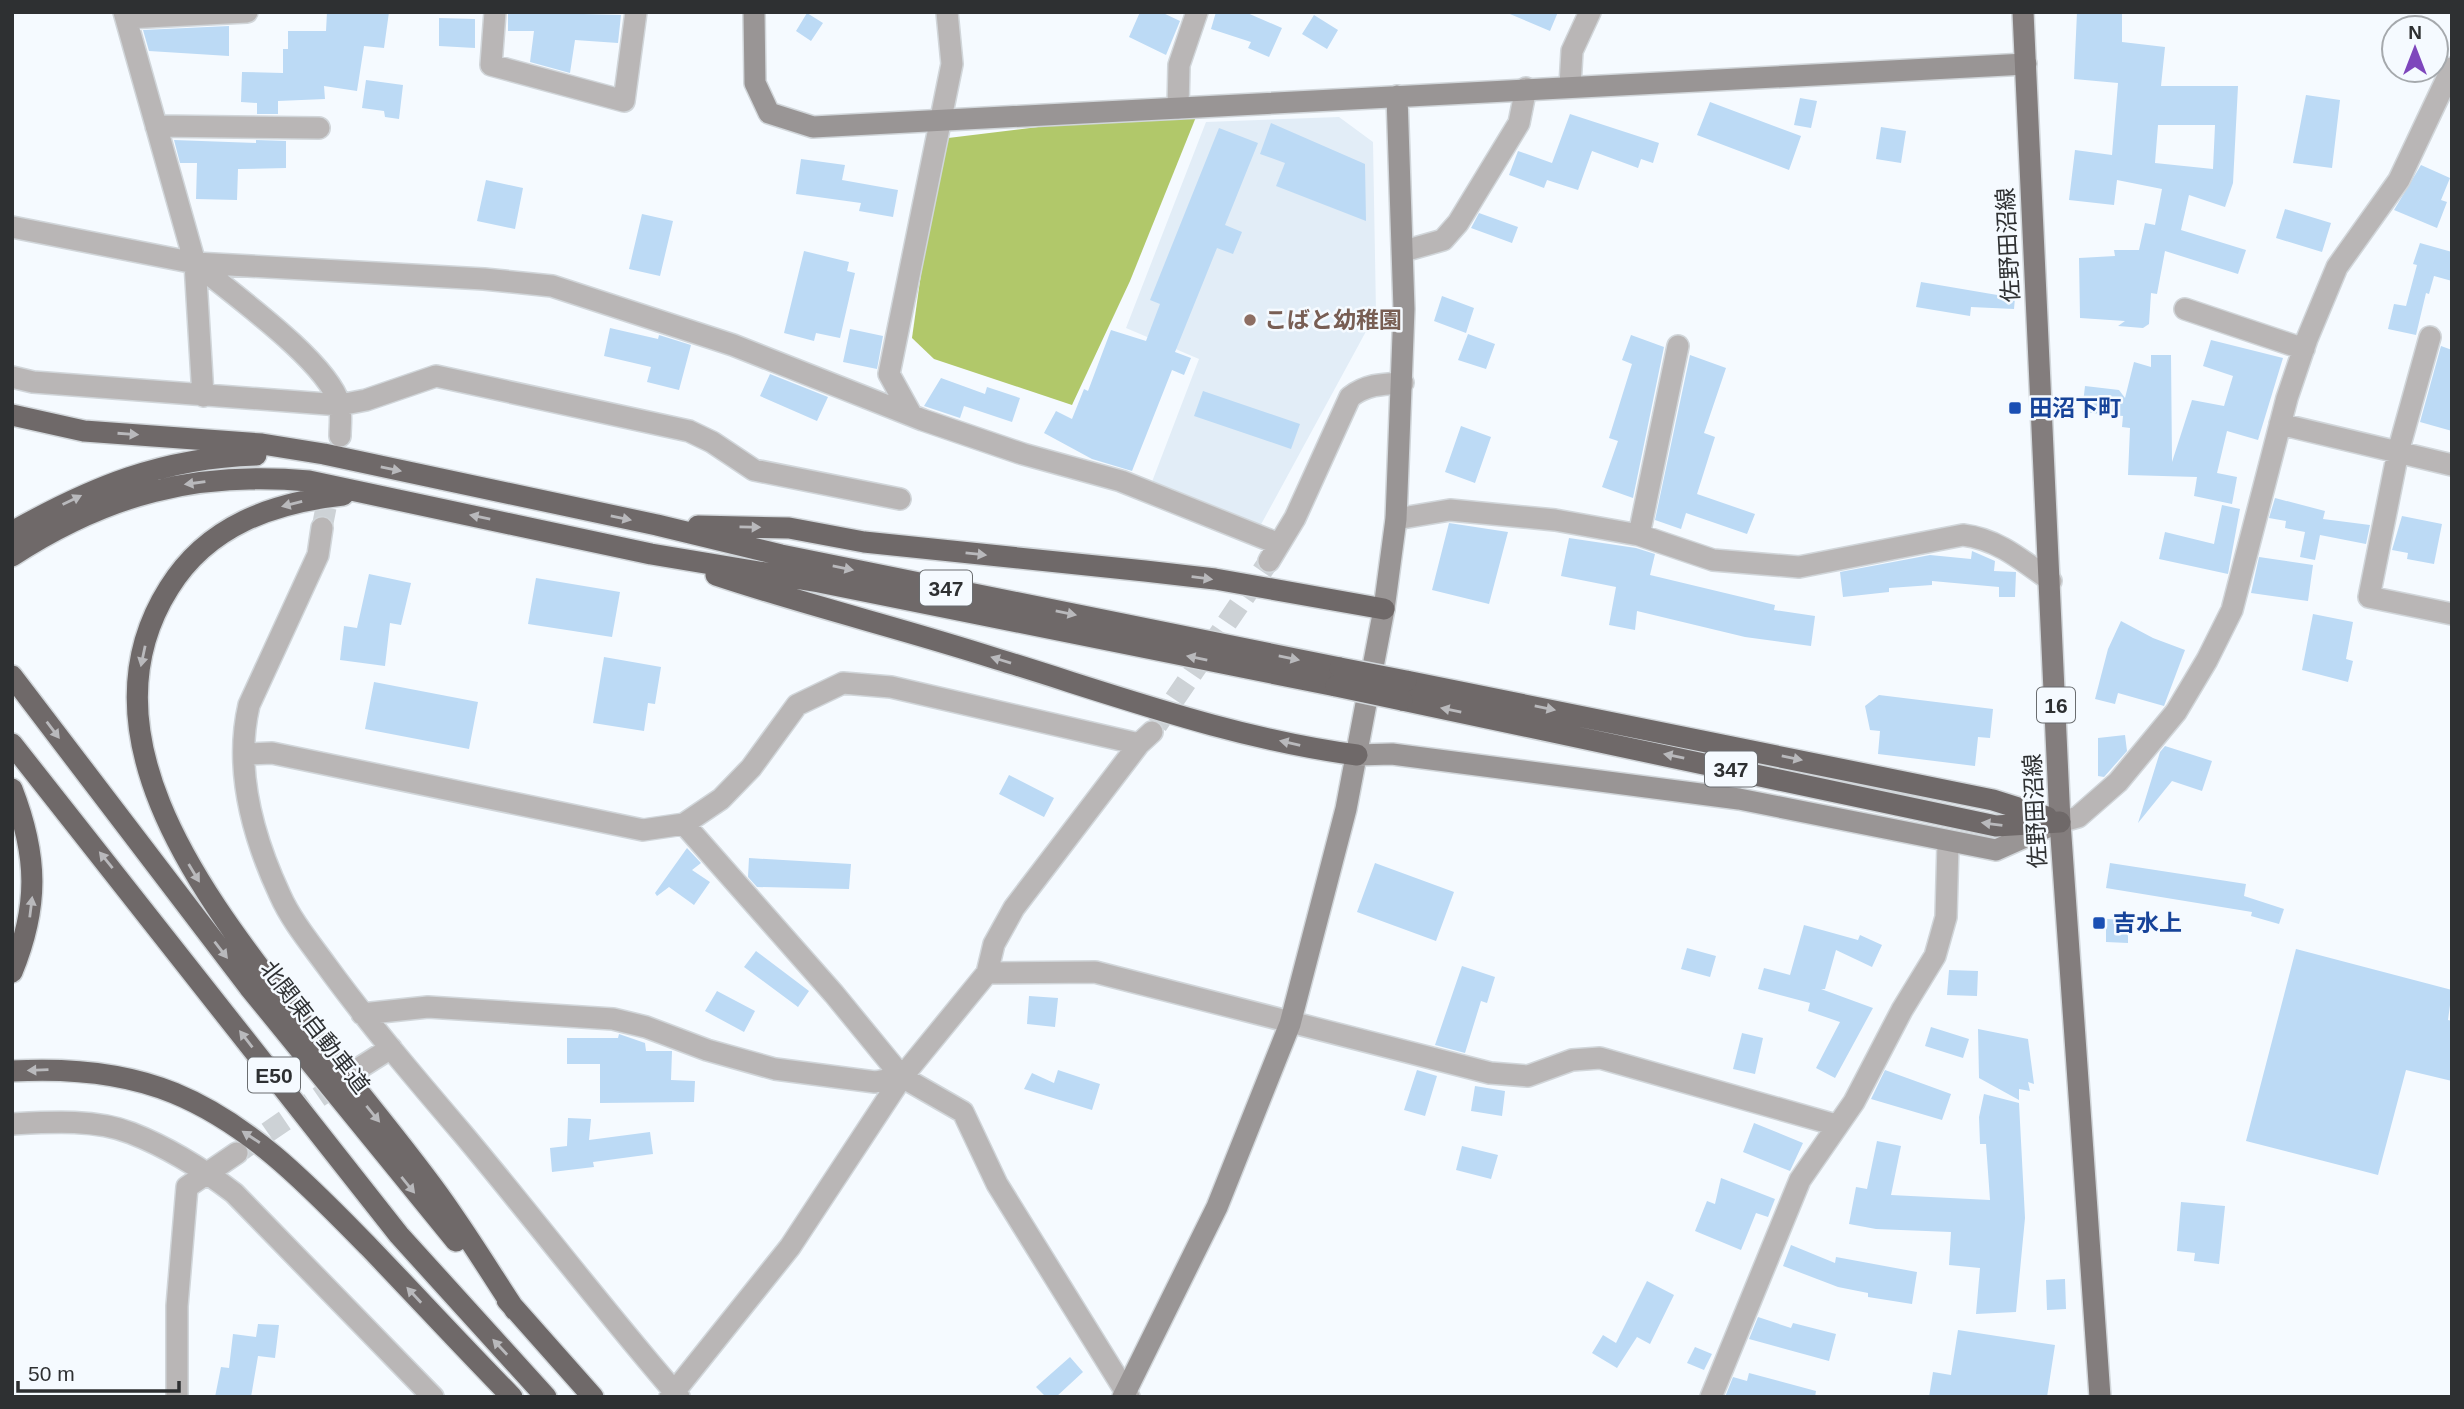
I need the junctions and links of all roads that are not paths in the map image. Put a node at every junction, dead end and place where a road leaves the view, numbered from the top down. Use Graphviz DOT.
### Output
graph roads {
  1 [pos="247,12"];
  2 [pos="495,12"];
  3 [pos="636,12"];
  4 [pos="754,12"];
  5 [pos="947,12"];
  6 [pos="1197,12"];
  7 [pos="1590,12"];
  8 [pos="2023,12"];
  9 [pos="125,15"];
  10 [pos="2026,64"];
  11 [pos="2446,84"];
  12 [pos="1570,86"];
  13 [pos="1526,88"];
  14 [pos="1397,96"];
  15 [pos="1178,108"];
  16 [pos="939,122"];
  17 [pos="156,126"];
  18 [pos="319,128"];
  19 [pos="12,228"];
  20 [pos="1404,251"];
  21 [pos="195,263"];
  22 [pos="2185,309"];
  23 [pos="2430,337"];
  24 [pos="1678,346"];
  25 [pos="2304,349"];
  26 [pos="12,377"];
  27 [pos="1403,383"];
  28 [pos="203,396"];
  29 [pos="340,405"];
  30 [pos="911,414"];
  31 [pos="12,415"];
  32 [pos="2280,424"];
  33 [pos="340,436"];
  34 [pos="2398,452"];
  35 [pos="324,454"];
  36 [pos="2452,465"];
  37 [pos="384,496"];
  38 [pos="900,499"];
  39 [pos="1395,519"];
  40 [pos="657,525"];
  41 [pos="322,528"];
  42 [pos="12,532"];
  43 [pos="1639,535"];
  44 [pos="652,554"];
  45 [pos="12,556"];
  46 [pos="2051,581"];
  47 [pos="1384,609"];
  48 [pos="2452,614"];
  49 [pos="12,676"];
  50 [pos="1338,677"];
  51 [pos="12,744"];
  52 [pos="246,754"];
  53 [pos="1357,755"];
  54 [pos="12,789"];
  55 [pos="2060,822"];
  56 [pos="684,824"];
  57 [pos="1948,843"];
  58 [pos="12,972"];
  59 [pos="988,973"];
  60 [pos="362,1014"];
  61 [pos="1290,1024"];
  62 [pos="391,1048"];
  63 [pos="361,1067"];
  64 [pos="12,1071"];
  65 [pos="902,1077"];
  66 [pos="12,1124"];
  67 [pos="1836,1125"];
  68 [pos="237,1153"];
  69 [pos="208,1173"];
  70 [pos="515,1310"];
  71 [pos="674,1395"];
  72 [pos="1126,1395"];
  73 [pos="177,1397"];
  74 [pos="433,1397"];
  75 [pos="512,1397"];
  76 [pos="546,1397"];
  77 [pos="593,1397"];
  78 [pos="1711,1397"];
  79 [pos="2100,1397"];
  1 -- 9 [label="street"];
  2 -- 3 [label="street"];
  4 -- 16 [label="street"];
  5 -- 16 [label="street"];
  6 -- 15 [label="street"];
  7 -- 12 [label="street"];
  8 -- 10 [label="main road, 佐野田沼線 / 16"];
  9 -- 17 [label="street"];
  10 -- 12 [label="street"];
  10 -- 46 [label="main road, 佐野田沼線 / 16"];
  11 -- 25 [label="street"];
  12 -- 13 [label="street"];
  13 -- 14 [label="street"];
  13 -- 20 [label="street"];
  14 -- 15 [label="street"];
  14 -- 20 [label="street"];
  15 -- 16 [label="street"];
  16 -- 30 [label="street"];
  17 -- 18 [label="street"];
  17 -- 21 [label="street"];
  19 -- 21 [label="street"];
  20 -- 27 [label="street"];
  21 -- 28 [label="street"];
  21 -- 29 [label="street"];
  21 -- 30 [label="street"];
  22 -- 25 [label="street"];
  23 -- 34 [label="street"];
  24 -- 43 [label="street"];
  25 -- 32 [label="street"];
  26 -- 28 [label="street"];
  27 -- 30 [label="street"];
  27 -- 39 [label="street"];
  28 -- 29 [label="street"];
  29 -- 33 [label="street"];
  29 -- 38 [label="street"];
  31 -- 35 [label="highway, one-way"];
  32 -- 34 [label="street"];
  32 -- 55 [label="street"];
  34 -- 36 [label="street"];
  34 -- 48 [label="street"];
  35 -- 40 [label="highway, 347, one-way"];
  42 -- 35 [label="highway, one-way"];
  44 -- 37 [label="highway, 347, one-way"];
  37 -- 45 [label="highway, one-way"];
  37 -- 70 [label="highway, one-way"];
  39 -- 43 [label="street"];
  39 -- 47 [label="street"];
  40 -- 47 [label="highway, one-way"];
  40 -- 50 [label="highway, 347, one-way"];
  41 -- 52 [label="street"];
  43 -- 46 [label="street"];
  50 -- 44 [label="highway, 347, one-way"];
  53 -- 44 [label="highway, one-way"];
  46 -- 55 [label="main road, 佐野田沼線 / 16"];
  47 -- 53 [label="street"];
  49 -- 70 [label="highway, 北関東自動車道 / E50, one-way"];
  50 -- 55 [label="highway, 347, bridge"];
  76 -- 51 [label="highway, E50, one-way"];
  52 -- 56 [label="street"];
  52 -- 60 [label="street"];
  53 -- 57 [label="street"];
  53 -- 61 [label="street"];
  58 -- 54 [label="highway, one-way"];
  55 -- 57 [label="street"];
  55 -- 79 [label="main road, 佐野田沼線 / 16"];
  56 -- 59 [label="street"];
  56 -- 65 [label="street"];
  57 -- 67 [label="street"];
  59 -- 61 [label="street"];
  59 -- 65 [label="street"];
  60 -- 62 [label="street"];
  60 -- 65 [label="street"];
  61 -- 67 [label="street"];
  61 -- 72 [label="street"];
  62 -- 63 [label="street"];
  62 -- 71 [label="street"];
  75 -- 64 [label="highway, one-way"];
  65 -- 71 [label="street"];
  65 -- 72 [label="street"];
  66 -- 69 [label="street"];
  67 -- 78 [label="street"];
  68 -- 69 [label="street"];
  69 -- 73 [label="street"];
  69 -- 74 [label="street"];
  70 -- 77 [label="highway, 北関東自動車道 / E50"];
}
